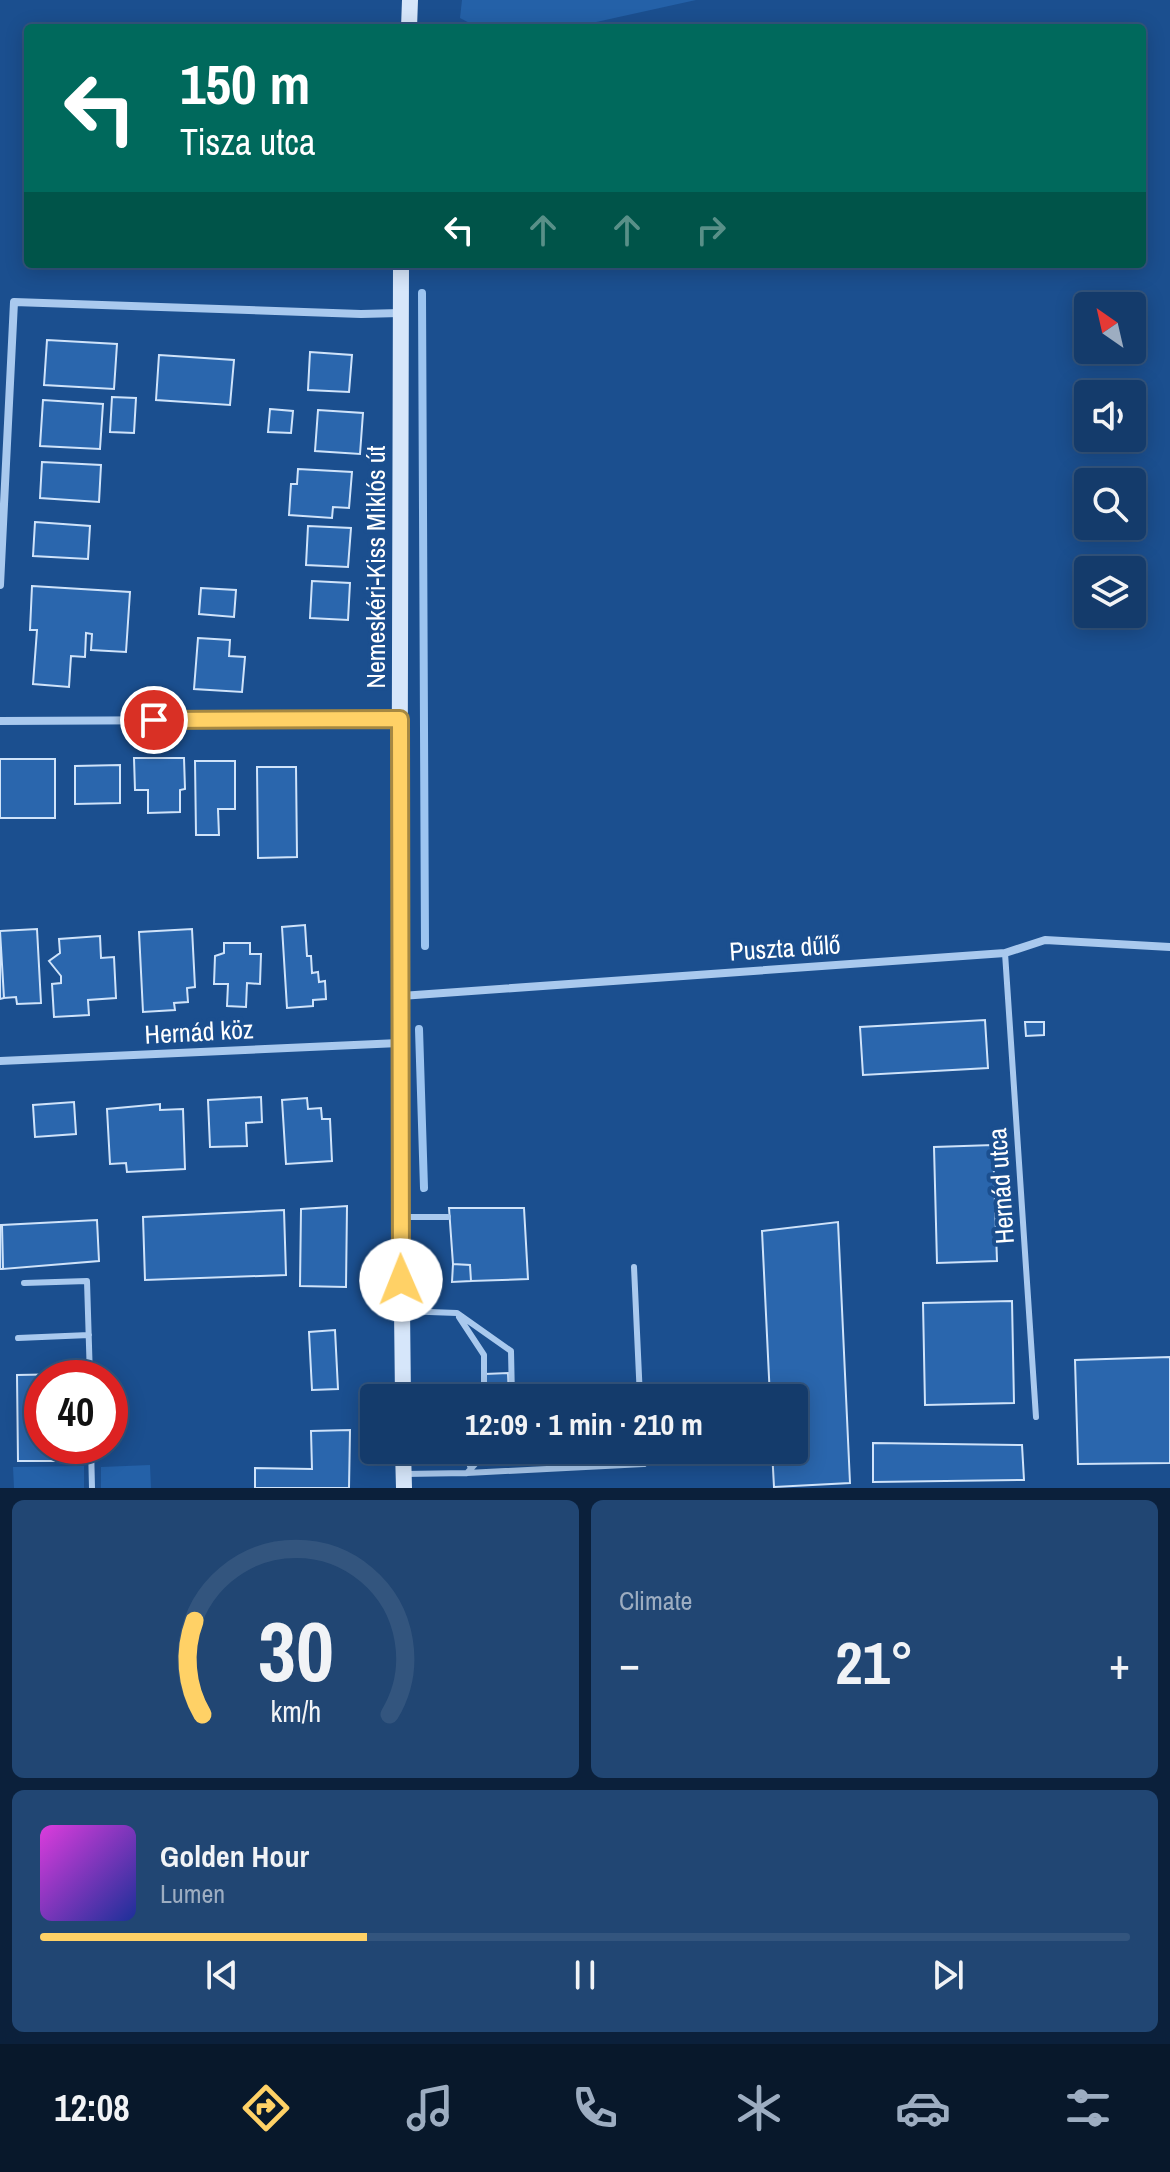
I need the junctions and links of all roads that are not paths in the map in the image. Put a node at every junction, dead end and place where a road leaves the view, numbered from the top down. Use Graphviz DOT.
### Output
graph roads {
  1 [pos="410,0"];
  2 [pos="409,24"];
  3 [pos="401,268"];
  4 [pos="400,313"];
  5 [pos="0,585"];
  6 [pos="400,719"];
  7 [pos="0,721"];
  8 [pos="1170,947"];
  9 [pos="1005,953"];
  10 [pos="401,996"];
  11 [pos="399,1043"];
  12 [pos="0,1061"];
  13 [pos="400,1217"];
  14 [pos="448,1217"];
  15 [pos="634,1267"];
  16 [pos="24,1283"];
  17 [pos="401,1311"];
  18 [pos="457,1313"];
  19 [pos="89,1335"];
  20 [pos="18,1338"];
  21 [pos="90,1360"];
  22 [pos="403,1384"];
  23 [pos="484,1384"];
  24 [pos="512,1384"];
  25 [pos="639,1384"];
  26 [pos="1036,1417"];
  27 [pos="91,1464"];
  28 [pos="471,1464"];
  29 [pos="475,1464"];
  30 [pos="644,1464"];
  31 [pos="467,1473"];
  32 [pos="404,1481"];
  33 [pos="92,1488"];
  1 -- 2 [label="street"];
  3 -- 4 [label="street, Nemeskéri-Kiss Miklós út"];
  4 -- 5 [label="street"];
  4 -- 6 [label="street, Nemeskéri-Kiss Miklós út"];
  6 -- 7 [label="street"];
  6 -- 10 [label="street, Nemeskéri-Kiss Miklós út"];
  8 -- 9 [label="street, Puszta dűlő"];
  9 -- 10 [label="street, Puszta dűlő"];
  9 -- 26 [label="lane, Hernád utca"];
  10 -- 11 [label="street, Nemeskéri-Kiss Miklós út"];
  11 -- 12 [label="street, Hernád köz"];
  11 -- 13 [label="street, Nemeskéri-Kiss Miklós út"];
  13 -- 14 [label="lane"];
  13 -- 17 [label="street, Nemeskéri-Kiss Miklós út"];
  15 -- 25 [label="lane"];
  16 -- 19 [label="lane"];
  17 -- 18 [label="lane"];
  17 -- 22 [label="street, Nemeskéri-Kiss Miklós út"];
  18 -- 23 [label="lane"];
  18 -- 24 [label="lane"];
  19 -- 20 [label="lane"];
  19 -- 21 [label="lane"];
  27 -- 33 [label="lane"];
  28 -- 31 [label="lane"];
  29 -- 31 [label="lane"];
  30 -- 31 [label="lane"];
  31 -- 32 [label="lane"];
}
